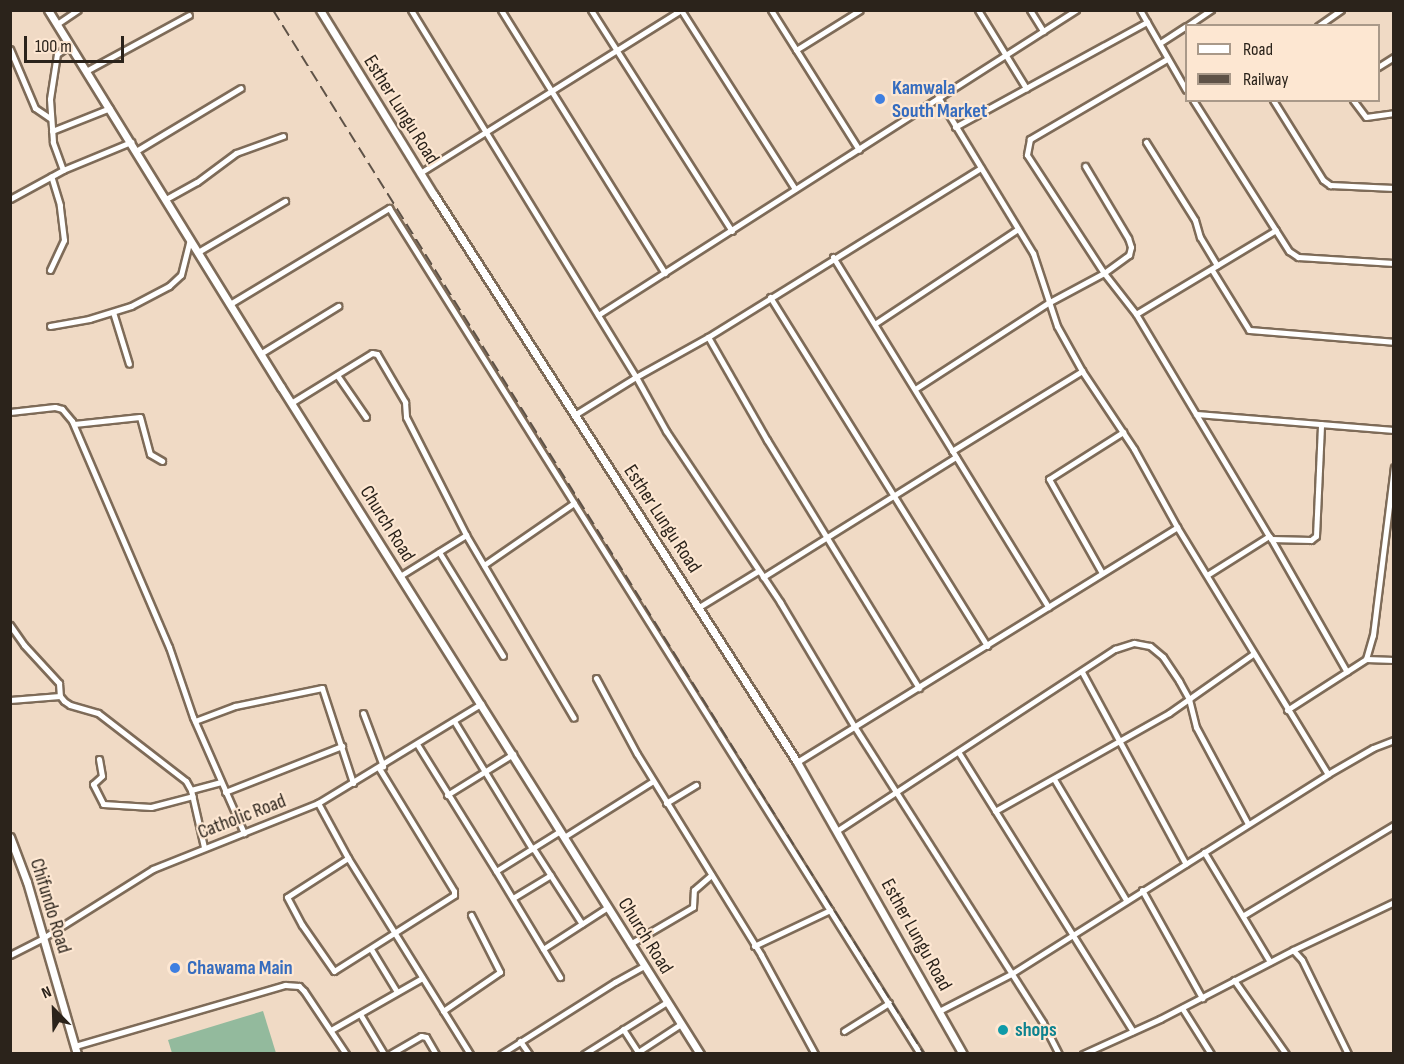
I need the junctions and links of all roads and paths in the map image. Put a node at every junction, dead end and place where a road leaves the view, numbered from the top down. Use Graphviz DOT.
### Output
graph roads {
  1 [pos="48,10"];
  2 [pos="78,10"];
  3 [pos="320,10"];
  4 [pos="411,10"];
  5 [pos="501,10"];
  6 [pos="591,10"];
  7 [pos="771,10"];
  8 [pos="860,10"];
  9 [pos="978,10"];
  10 [pos="1030,10"];
  11 [pos="1076,10"];
  12 [pos="1140,10"];
  13 [pos="1211,10"];
  14 [pos="1341,10"];
  15 [pos="189,15"];
  16 [pos="1147,22"];
  17 [pos="57,24"];
  18 [pos="1190,24"];
  19 [pos="1321,24"];
  20 [pos="1185,27"];
  21 [pos="1043,31"];
  22 [pos="1160,43"];
  23 [pos="69,45"];
  24 [pos="10,49"];
  25 [pos="796,50"];
  26 [pos="615,52"];
  27 [pos="1004,55"];
  28 [pos="1394,57"];
  29 [pos="1167,59"];
  30 [pos="1380,66"];
  31 [pos="86,71"];
  32 [pos="241,88"];
  33 [pos="1026,88"];
  34 [pos="1185,88"];
  35 [pos="550,90"];
  36 [pos="938,97"];
  37 [pos="1194,102"];
  38 [pos="1274,102"];
  39 [pos="1355,102"];
  40 [pos="110,108"];
  41 [pos="1394,113"];
  42 [pos="50,118"];
  43 [pos="955,127"];
  44 [pos="486,130"];
  45 [pos="52,131"];
  46 [pos="283,136"];
  47 [pos="1146,141"];
  48 [pos="131,142"];
  49 [pos="859,150"];
  50 [pos="136,151"];
  51 [pos="1085,166"];
  52 [pos="981,168"];
  53 [pos="63,170"];
  54 [pos="420,173"];
  55 [pos="51,176"];
  56 [pos="1394,188"];
  57 [pos="795,189"];
  58 [pos="166,199"];
  59 [pos="10,200"];
  60 [pos="285,201"];
  61 [pos="1018,228"];
  62 [pos="1276,230"];
  63 [pos="732,231"];
  64 [pos="190,239"];
  65 [pos="198,252"];
  66 [pos="833,257"];
  67 [pos="1394,263"];
  68 [pos="1217,265"];
  69 [pos="50,270"];
  70 [pos="1212,270"];
  71 [pos="666,273"];
  72 [pos="1104,273"];
  73 [pos="770,297"];
  74 [pos="1048,303"];
  75 [pos="230,304"];
  76 [pos="338,306"];
  77 [pos="113,312"];
  78 [pos="1136,314"];
  79 [pos="598,315"];
  80 [pos="876,323"];
  81 [pos="50,326"];
  82 [pos="708,337"];
  83 [pos="1394,342"];
  84 [pos="260,354"];
  85 [pos="129,364"];
  86 [pos="1082,371"];
  87 [pos="337,375"];
  88 [pos="636,377"];
  89 [pos="915,389"];
  90 [pos="291,403"];
  91 [pos="10,412"];
  92 [pos="576,414"];
  93 [pos="1196,414"];
  94 [pos="366,417"];
  95 [pos="74,424"];
  96 [pos="1321,424"];
  97 [pos="1394,430"];
  98 [pos="1123,432"];
  99 [pos="952,451"];
  100 [pos="956,458"];
  101 [pos="162,461"];
  102 [pos="1394,467"];
  103 [pos="896,496"];
  104 [pos="574,503"];
  105 [pos="1178,527"];
  106 [pos="466,535"];
  107 [pos="1270,537"];
  108 [pos="828,538"];
  109 [pos="439,552"];
  110 [pos="484,565"];
  111 [pos="758,571"];
  112 [pos="1102,573"];
  113 [pos="1207,575"];
  114 [pos="400,576"];
  115 [pos="763,577"];
  116 [pos="699,607"];
  117 [pos="1048,607"];
  118 [pos="10,625"];
  119 [pos="987,646"];
  120 [pos="1253,654"];
  121 [pos="502,656"];
  122 [pos="1366,659"];
  123 [pos="1394,660"];
  124 [pos="1082,672"];
  125 [pos="1347,672"];
  126 [pos="596,678"];
  127 [pos="919,688"];
  128 [pos="60,696"];
  129 [pos="1189,699"];
  130 [pos="10,700"];
  131 [pos="481,704"];
  132 [pos="1287,710"];
  133 [pos="363,713"];
  134 [pos="574,718"];
  135 [pos="195,721"];
  136 [pos="454,721"];
  137 [pos="854,726"];
  138 [pos="1394,740"];
  139 [pos="1120,741"];
  140 [pos="417,744"];
  141 [pos="342,746"];
  142 [pos="959,753"];
  143 [pos="513,754"];
  144 [pos="99,759"];
  145 [pos="797,762"];
  146 [pos="381,767"];
  147 [pos="485,771"];
  148 [pos="1328,774"];
  149 [pos="1054,779"];
  150 [pos="653,781"];
  151 [pos="221,782"];
  152 [pos="353,783"];
  153 [pos="696,785"];
  154 [pos="225,792"];
  155 [pos="192,793"];
  156 [pos="896,793"];
  157 [pos="447,795"];
  158 [pos="318,803"];
  159 [pos="666,803"];
  160 [pos="995,811"];
  161 [pos="1248,824"];
  162 [pos="1394,825"];
  163 [pos="838,830"];
  164 [pos="244,833"];
  165 [pos="562,834"];
  166 [pos="10,837"];
  167 [pos="204,847"];
  168 [pos="533,848"];
  169 [pos="1204,852"];
  170 [pos="348,858"];
  171 [pos="1186,864"];
  172 [pos="496,871"];
  173 [pos="711,875"];
  174 [pos="551,876"];
  175 [pos="1142,890"];
  176 [pos="513,898"];
  177 [pos="1126,900"];
  178 [pos="1394,902"];
  179 [pos="608,907"];
  180 [pos="830,910"];
  181 [pos="471,915"];
  182 [pos="1244,915"];
  183 [pos="582,924"];
  184 [pos="395,934"];
  185 [pos="1074,935"];
  186 [pos="43,938"];
  187 [pos="630,944"];
  188 [pos="754,946"];
  189 [pos="371,949"];
  190 [pos="543,949"];
  191 [pos="1293,950"];
  192 [pos="10,955"];
  193 [pos="1270,962"];
  194 [pos="644,966"];
  195 [pos="1011,974"];
  196 [pos="560,977"];
  197 [pos="422,978"];
  198 [pos="1234,980"];
  199 [pos="397,992"];
  200 [pos="1202,998"];
  201 [pos="667,1002"];
  202 [pos="889,1003"];
  203 [pos="1182,1008"];
  204 [pos="443,1011"];
  205 [pos="939,1011"];
  206 [pos="360,1014"];
  207 [pos="681,1024"];
  208 [pos="623,1029"];
  209 [pos="331,1030"];
  210 [pos="844,1031"];
  211 [pos="1133,1031"];
  212 [pos="520,1041"];
  213 [pos="76,1050"];
  214 [pos="696,1052"];
  215 [pos="346,1053"];
  216 [pos="384,1053"];
  217 [pos="390,1053"];
  218 [pos="436,1053"];
  219 [pos="470,1053"];
  220 [pos="501,1053"];
  221 [pos="529,1053"];
  222 [pos="584,1053"];
  223 [pos="636,1053"];
  224 [pos="815,1053"];
  225 [pos="920,1053"];
  226 [pos="963,1053"];
  227 [pos="1059,1053"];
  228 [pos="1083,1053"];
  229 [pos="1211,1053"];
  230 [pos="1286,1053"];
  231 [pos="1348,1053"];
  1 -- 17 [label="street, Church Road"];
  2 -- 17 [label="street"];
  3 -- 54 [label="street, Esther Lungu Road"];
  4 -- 44 [label="street"];
  5 -- 35 [label="street"];
  6 -- 26 [label="street"];
  7 -- 25 [label="street"];
  8 -- 25 [label="street"];
  9 -- 27 [label="street"];
  10 -- 21 [label="street"];
  11 -- 21 [label="street"];
  12 -- 16 [label="street"];
  13 -- 18 [label="street"];
  14 -- 19 [label="street"];
  15 -- 31 [label="street"];
  16 -- 22 [label="street"];
  16 -- 33 [label="street"];
  17 -- 23 [label="street, Church Road"];
  20 -- 22 [label="street"];
  21 -- 27 [label="street"];
  22 -- 29 [label="street"];
  23 -- 31 [label="street, Church Road"];
  23 -- 42 [label="street"];
  24 -- 42 [label="street"];
  25 -- 49 [label="street"];
  26 -- 35 [label="street"];
  26 -- 57 [label="street"];
  26 -- 63 [label="street"];
  27 -- 33 [label="street"];
  27 -- 36 [label="street"];
  28 -- 30 [label="street"];
  29 -- 34 [label="street"];
  29 -- 72 [label="street"];
  31 -- 40 [label="street, Church Road"];
  32 -- 50 [label="street"];
  33 -- 43 [label="street"];
  35 -- 44 [label="street"];
  35 -- 71 [label="street"];
  36 -- 43 [label="street"];
  36 -- 49 [label="street"];
  37 -- 62 [label="street"];
  38 -- 56 [label="street"];
  39 -- 41 [label="street"];
  40 -- 45 [label="street"];
  40 -- 48 [label="street, Church Road"];
  42 -- 45 [label="street"];
  43 -- 52 [label="street"];
  44 -- 54 [label="street"];
  44 -- 79 [label="street"];
  45 -- 53 [label="street"];
  46 -- 58 [label="street"];
  47 -- 68 [label="street"];
  48 -- 50 [label="street, Church Road"];
  48 -- 53 [label="street"];
  49 -- 57 [label="street"];
  50 -- 58 [label="street, Church Road"];
  51 -- 72 [label="street"];
  52 -- 61 [label="street"];
  52 -- 66 [label="street"];
  53 -- 55 [label="street"];
  54 -- 92 [label="street, Esther Lungu Road"];
  55 -- 59 [label="street"];
  55 -- 69 [label="street"];
  57 -- 63 [label="street"];
  58 -- 64 [label="street, Church Road"];
  60 -- 65 [label="street"];
  61 -- 74 [label="street"];
  61 -- 80 [label="street"];
  62 -- 67 [label="street"];
  62 -- 68 [label="street"];
  63 -- 71 [label="street"];
  64 -- 65 [label="street, Church Road"];
  64 -- 77 [label="street"];
  65 -- 75 [label="street, Church Road"];
  66 -- 73 [label="street"];
  66 -- 80 [label="street"];
  68 -- 70 [label="street"];
  70 -- 78 [label="street"];
  70 -- 83 [label="street"];
  71 -- 79 [label="street"];
  72 -- 74 [label="street"];
  72 -- 78 [label="street"];
  73 -- 82 [label="street"];
  73 -- 103 [label="street"];
  74 -- 86 [label="street"];
  74 -- 89 [label="street"];
  75 -- 84 [label="street, Church Road"];
  75 -- 104 [label="street"];
  76 -- 84 [label="street"];
  77 -- 81 [label="street"];
  77 -- 85 [label="street"];
  78 -- 93 [label="street"];
  79 -- 88 [label="street"];
  80 -- 89 [label="street"];
  82 -- 88 [label="street"];
  82 -- 108 [label="street"];
  84 -- 90 [label="street, Church Road"];
  86 -- 98 [label="street"];
  86 -- 99 [label="street"];
  87 -- 90 [label="street"];
  87 -- 94 [label="street"];
  87 -- 106 [label="street"];
  88 -- 92 [label="street"];
  88 -- 111 [label="street"];
  89 -- 99 [label="street"];
  90 -- 114 [label="street, Church Road"];
  91 -- 95 [label="street"];
  92 -- 116 [label="street, Esther Lungu Road"];
  93 -- 96 [label="street"];
  93 -- 107 [label="street"];
  95 -- 101 [label="street"];
  95 -- 135 [label="street"];
  96 -- 97 [label="street"];
  96 -- 107 [label="street"];
  98 -- 105 [label="street"];
  98 -- 112 [label="street"];
  99 -- 100 [label="street"];
  100 -- 103 [label="street"];
  100 -- 117 [label="street"];
  102 -- 122 [label="street"];
  103 -- 108 [label="street"];
  103 -- 119 [label="street"];
  104 -- 110 [label="street"];
  104 -- 180 [label="street"];
  105 -- 112 [label="street"];
  105 -- 113 [label="street"];
  106 -- 109 [label="street"];
  106 -- 110 [label="street"];
  107 -- 113 [label="street"];
  107 -- 125 [label="street"];
  108 -- 115 [label="street"];
  108 -- 127 [label="street"];
  109 -- 114 [label="street"];
  109 -- 121 [label="street"];
  110 -- 134 [label="street"];
  111 -- 115 [label="street"];
  111 -- 116 [label="street"];
  112 -- 117 [label="street"];
  113 -- 120 [label="street"];
  114 -- 131 [label="street, Church Road"];
  115 -- 137 [label="street"];
  116 -- 145 [label="street, Esther Lungu Road"];
  117 -- 119 [label="street"];
  118 -- 128 [label="street"];
  119 -- 127 [label="street"];
  120 -- 129 [label="street"];
  120 -- 132 [label="street"];
  122 -- 123 [label="street"];
  122 -- 125 [label="street"];
  124 -- 129 [label="street"];
  124 -- 139 [label="street"];
  124 -- 142 [label="street"];
  125 -- 132 [label="street"];
  126 -- 150 [label="street"];
  127 -- 137 [label="street"];
  128 -- 130 [label="street"];
  128 -- 155 [label="street"];
  129 -- 139 [label="street"];
  129 -- 161 [label="street"];
  131 -- 136 [label="street, Catholic Road"];
  131 -- 143 [label="street, Church Road"];
  132 -- 148 [label="street"];
  133 -- 146 [label="street"];
  135 -- 141 [label="street"];
  135 -- 151 [label="street"];
  136 -- 140 [label="street, Catholic Road"];
  136 -- 147 [label="street"];
  137 -- 145 [label="street"];
  137 -- 156 [label="street"];
  138 -- 148 [label="street"];
  139 -- 149 [label="street"];
  139 -- 171 [label="street"];
  140 -- 146 [label="street, Catholic Road"];
  140 -- 157 [label="street"];
  141 -- 152 [label="street"];
  141 -- 154 [label="street"];
  142 -- 156 [label="street"];
  142 -- 160 [label="street"];
  143 -- 147 [label="street"];
  143 -- 165 [label="street, Church Road"];
  144 -- 155 [label="street"];
  145 -- 163 [label="street, Esther Lungu Road"];
  146 -- 152 [label="street, Catholic Road"];
  146 -- 184 [label="street"];
  147 -- 157 [label="street"];
  147 -- 168 [label="street"];
  148 -- 161 [label="street"];
  149 -- 160 [label="street"];
  149 -- 177 [label="street"];
  150 -- 159 [label="street"];
  150 -- 165 [label="street"];
  151 -- 154 [label="street"];
  151 -- 155 [label="street"];
  152 -- 158 [label="street, Catholic Road"];
  153 -- 159 [label="street"];
  154 -- 164 [label="street"];
  155 -- 167 [label="street"];
  156 -- 163 [label="street"];
  156 -- 195 [label="street"];
  157 -- 172 [label="street"];
  158 -- 164 [label="street, Catholic Road"];
  158 -- 170 [label="street"];
  159 -- 173 [label="street"];
  160 -- 185 [label="street"];
  161 -- 169 [label="street"];
  162 -- 182 [label="street"];
  163 -- 205 [label="street, Esther Lungu Road"];
  164 -- 167 [label="street, Catholic Road"];
  165 -- 168 [label="street"];
  165 -- 179 [label="street, Church Road"];
  166 -- 186 [label="street, Chifundo Road"];
  167 -- 186 [label="street, Catholic Road"];
  168 -- 172 [label="street"];
  168 -- 174 [label="street"];
  169 -- 171 [label="street"];
  169 -- 182 [label="street"];
  170 -- 184 [label="street"];
  170 -- 189 [label="street"];
  171 -- 175 [label="street"];
  172 -- 176 [label="street"];
  173 -- 187 [label="street"];
  173 -- 188 [label="street"];
  174 -- 176 [label="street"];
  174 -- 183 [label="street"];
  175 -- 177 [label="street"];
  175 -- 200 [label="street"];
  176 -- 190 [label="street"];
  177 -- 185 [label="street"];
  178 -- 191 [label="street"];
  179 -- 183 [label="street"];
  179 -- 187 [label="street, Church Road"];
  180 -- 188 [label="street"];
  180 -- 202 [label="street"];
  181 -- 204 [label="street"];
  182 -- 193 [label="street"];
  183 -- 190 [label="street"];
  184 -- 189 [label="street"];
  184 -- 197 [label="street"];
  185 -- 195 [label="street"];
  185 -- 211 [label="street"];
  186 -- 192 [label="street, Catholic Road"];
  186 -- 213 [label="street, Chifundo Road"];
  187 -- 194 [label="street, Church Road"];
  188 -- 224 [label="street"];
  189 -- 199 [label="street"];
  190 -- 196 [label="street"];
  191 -- 193 [label="street"];
  191 -- 231 [label="street"];
  193 -- 198 [label="street"];
  194 -- 201 [label="street, Church Road"];
  194 -- 212 [label="street"];
  195 -- 205 [label="street"];
  195 -- 227 [label="street"];
  197 -- 199 [label="street"];
  197 -- 204 [label="street"];
  198 -- 200 [label="street"];
  198 -- 230 [label="street"];
  199 -- 206 [label="street"];
  200 -- 203 [label="street"];
  201 -- 207 [label="street, Church Road"];
  201 -- 208 [label="street"];
  202 -- 210 [label="street"];
  202 -- 225 [label="street"];
  203 -- 211 [label="street"];
  203 -- 229 [label="street"];
  204 -- 219 [label="street"];
  205 -- 226 [label="street, Esther Lungu Road"];
  206 -- 209 [label="street"];
  206 -- 216 [label="street"];
  207 -- 214 [label="street, Church Road"];
  207 -- 223 [label="street"];
  208 -- 222 [label="street"];
  208 -- 223 [label="street"];
  209 -- 213 [label="street"];
  209 -- 215 [label="street"];
  211 -- 228 [label="street"];
  212 -- 220 [label="street"];
  212 -- 221 [label="street"];
  217 -- 218 [label="street"];
}
